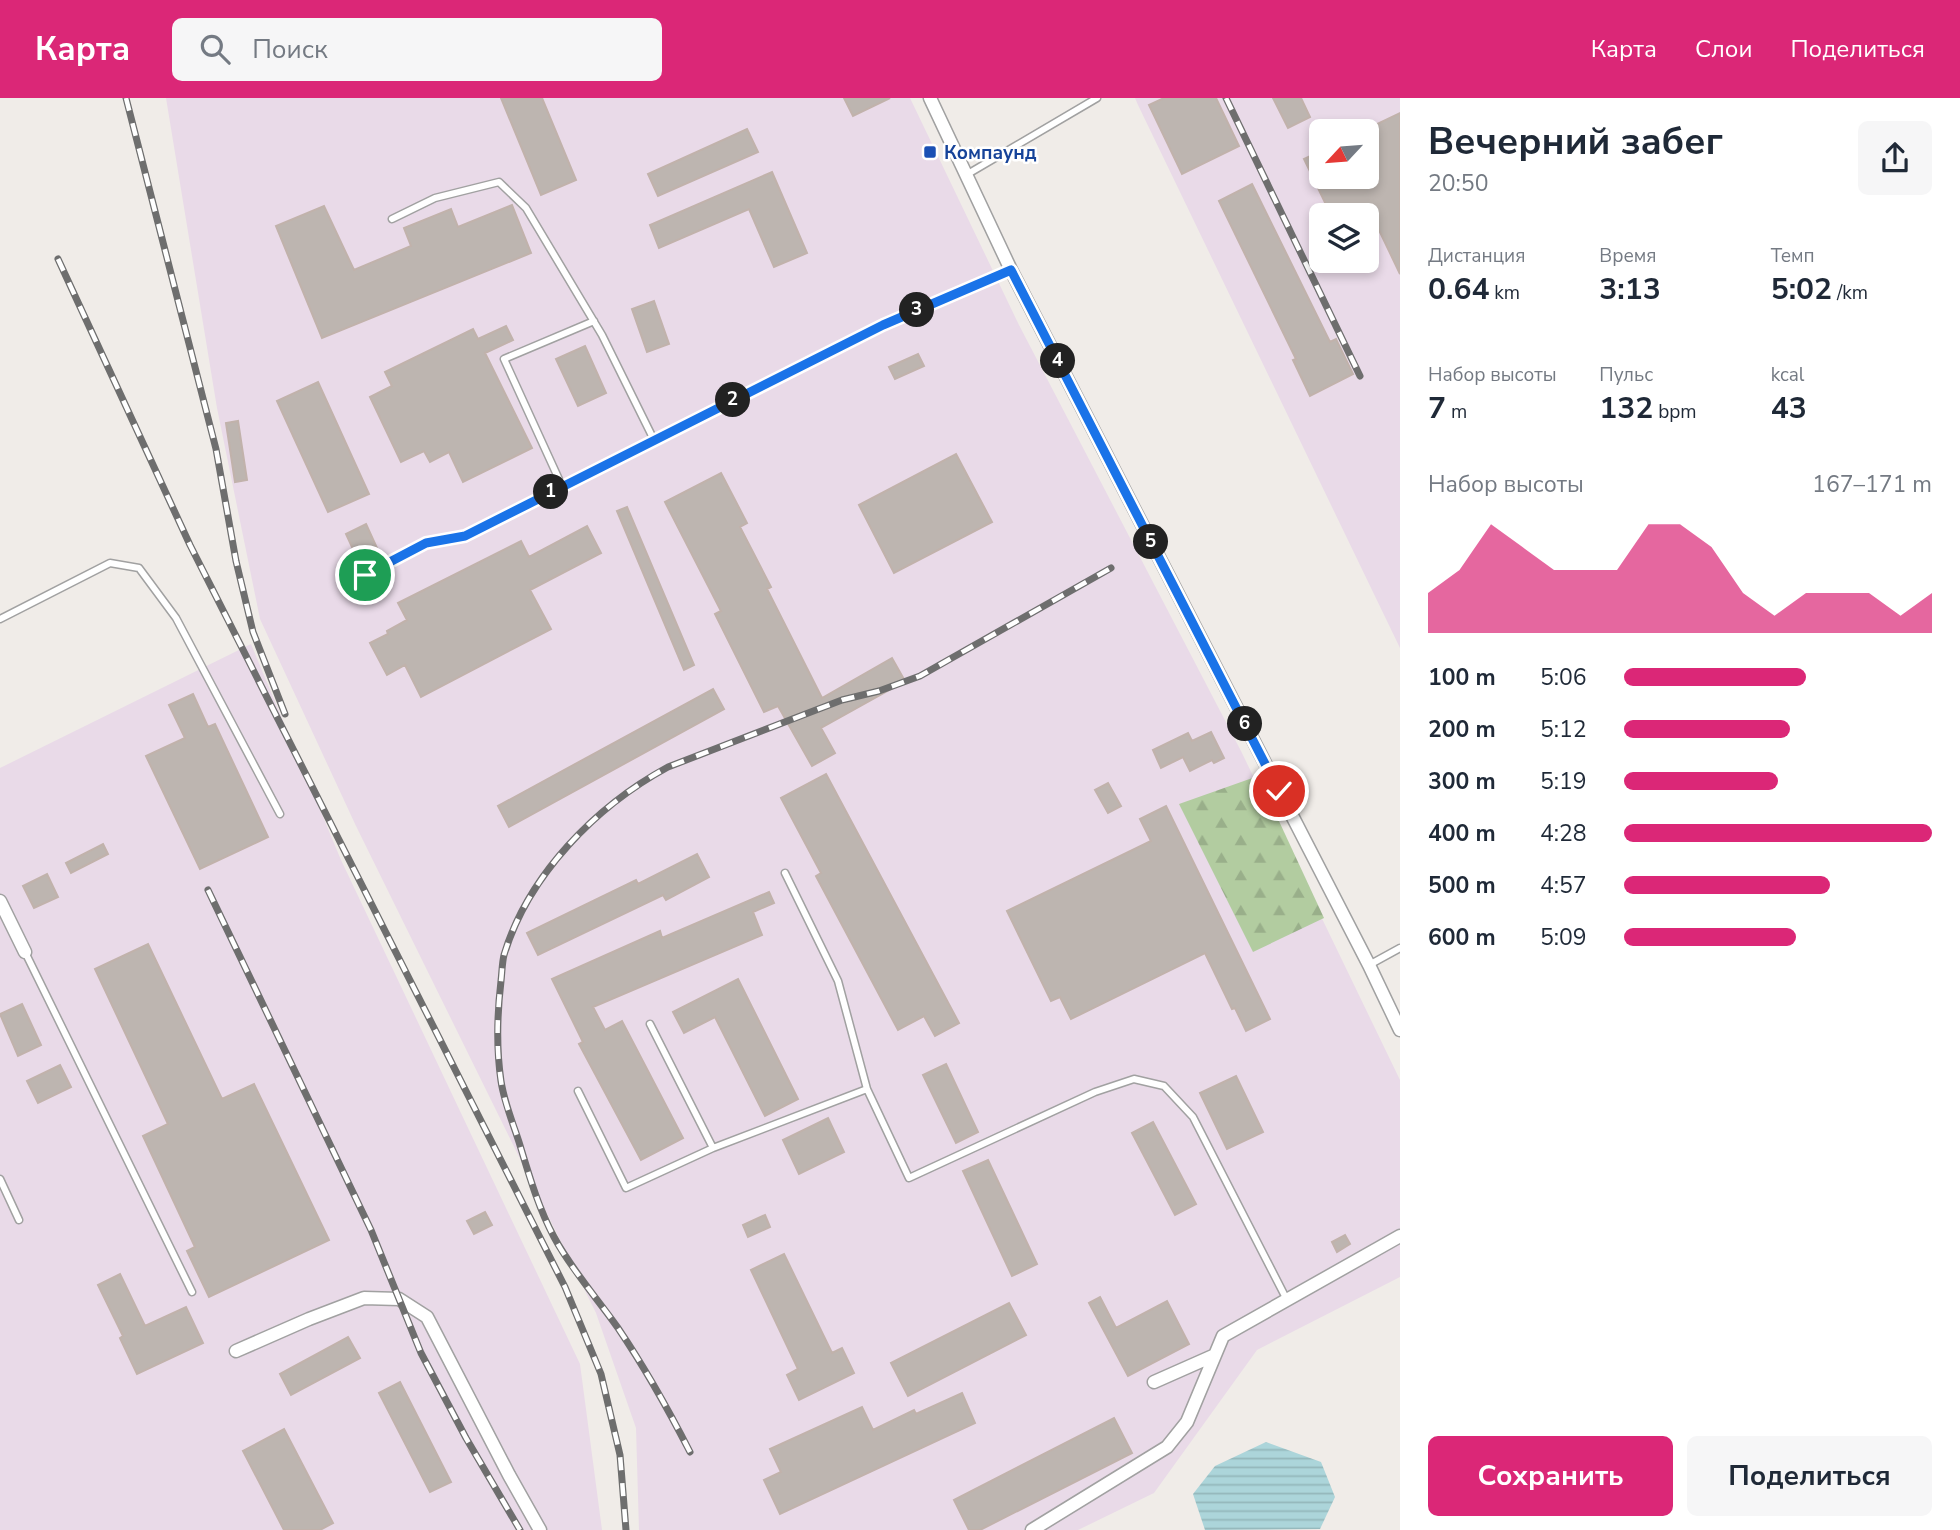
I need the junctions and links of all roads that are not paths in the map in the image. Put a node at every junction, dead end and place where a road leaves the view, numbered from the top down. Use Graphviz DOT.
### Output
graph roads {
  1 [pos="930,98"];
  2 [pos="1097,98"];
  3 [pos="965,176"];
  4 [pos="392,219"];
  5 [pos="1011,270"];
  6 [pos="594,321"];
  7 [pos="654,440"];
  8 [pos="562,486"];
  9 [pos="365,575"];
  10 [pos="0,619"];
  11 [pos="280,814"];
  12 [pos="785,873"];
  13 [pos="0,901"];
  14 [pos="1400,948"];
  15 [pos="25,952"];
  16 [pos="1368,965"];
  17 [pos="650,1024"];
  18 [pos="1400,1030"];
  19 [pos="867,1089"];
  20 [pos="579,1091"];
  21 [pos="713,1148"];
  22 [pos="0,1179"];
  23 [pos="19,1220"];
  24 [pos="1400,1236"];
  25 [pos="192,1292"];
  26 [pos="1287,1300"];
  27 [pos="236,1351"];
  28 [pos="1215,1355"];
  29 [pos="1154,1381"];
  30 [pos="540,1530"];
  31 [pos="1032,1530"];
  1 -- 3 [label="street"];
  2 -- 3 [label="lane"];
  3 -- 5 [label="street"];
  4 -- 6 [label="lane"];
  5 -- 7 [label="lane"];
  5 -- 16 [label="street"];
  6 -- 7 [label="lane"];
  6 -- 8 [label="lane"];
  7 -- 8 [label="lane"];
  8 -- 9 [label="lane"];
  10 -- 11 [label="lane"];
  12 -- 19 [label="lane"];
  13 -- 15 [label="street"];
  14 -- 16 [label="lane"];
  15 -- 25 [label="lane"];
  16 -- 18 [label="street"];
  17 -- 21 [label="lane"];
  19 -- 21 [label="lane"];
  19 -- 26 [label="lane"];
  20 -- 21 [label="lane"];
  22 -- 23 [label="lane"];
  24 -- 26 [label="street"];
  26 -- 28 [label="street"];
  27 -- 30 [label="street"];
  28 -- 29 [label="street"];
  28 -- 31 [label="street"];
}
